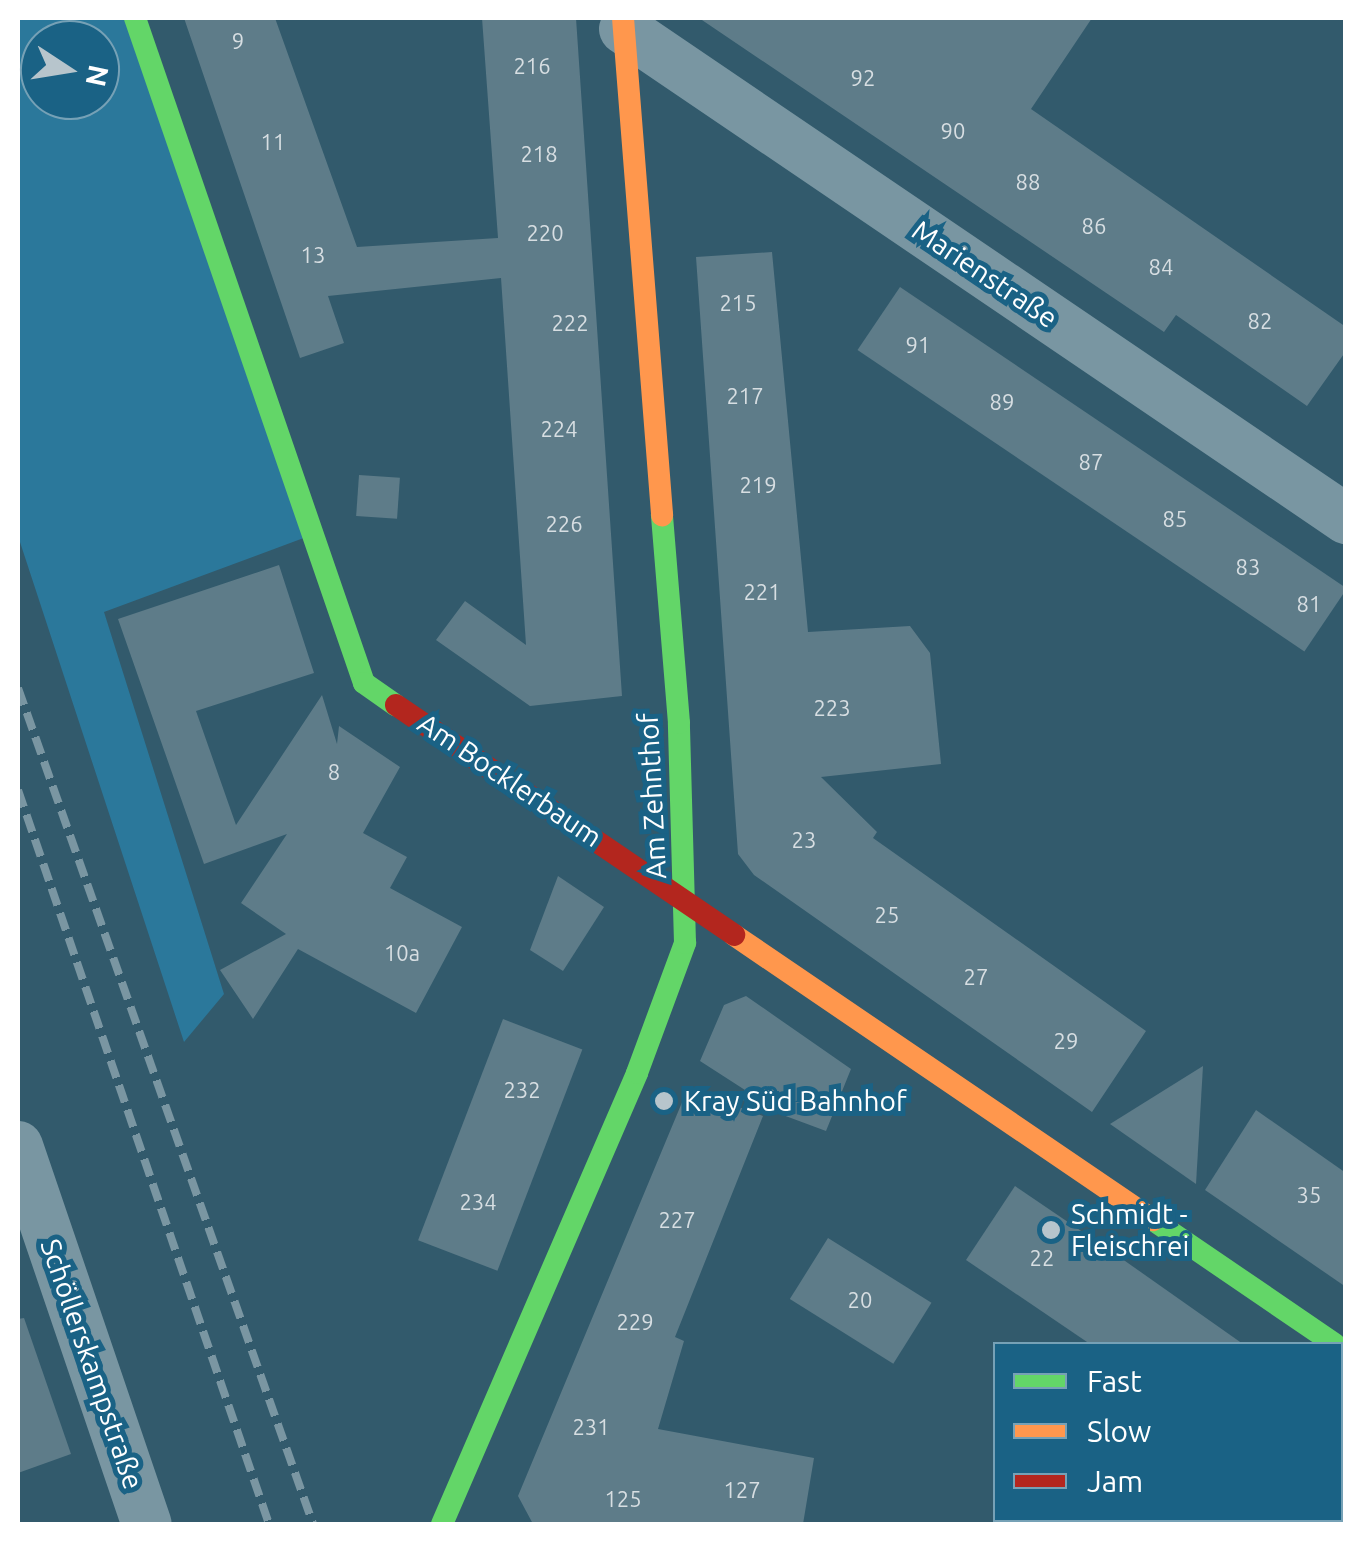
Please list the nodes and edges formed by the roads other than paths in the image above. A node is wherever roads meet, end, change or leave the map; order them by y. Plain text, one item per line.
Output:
1 (135, 18) edge
2 (623, 23) edge
3 (1346, 520) edge
4 (687, 899) junction
5 (18, 1146) edge
6 (1331, 1342) edge
7 (147, 1524) edge
8 (442, 1524) edge

1 - 4 street, Am Bocklerbaum
2 - 3 street, Marienstraße
2 - 4 street, Am Zehnthof
4 - 6 street, Am Bocklerbaum
4 - 8 street, Am Zehnthof
5 - 7 street, Schöllerskampstraße

